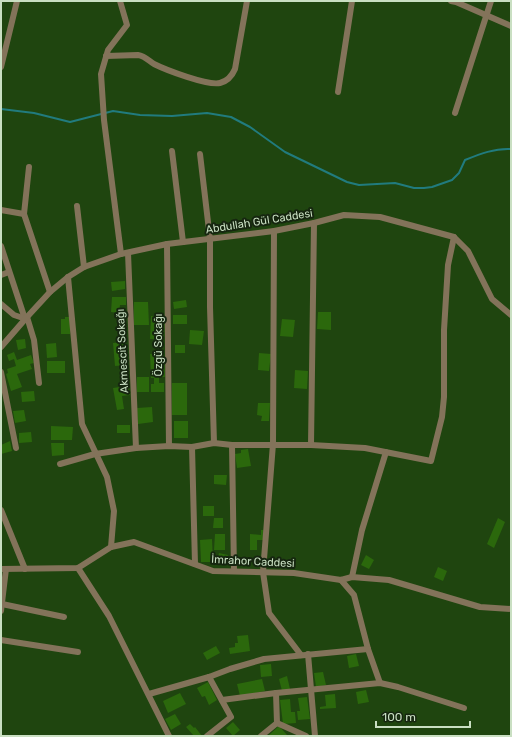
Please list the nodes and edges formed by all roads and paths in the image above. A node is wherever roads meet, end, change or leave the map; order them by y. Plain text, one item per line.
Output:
1 (17, 1) edge
2 (120, 1) edge
3 (247, 1) edge
4 (352, 1) edge
5 (451, 1) edge
6 (491, 1) edge
7 (487, 15) junction
8 (511, 26) edge
9 (106, 56) junction
10 (1, 67) edge
11 (338, 92) dead end
12 (455, 113) dead end
13 (172, 152) dead end
14 (200, 154) dead end
15 (29, 167) dead end
16 (77, 206) dead end
17 (1, 210) edge
18 (24, 214) junction
19 (314, 223) junction
20 (274, 231) junction
21 (454, 237) junction
22 (210, 239) junction
23 (183, 242) junction
24 (167, 244) junction
25 (1, 246) edge
26 (128, 253) junction
27 (121, 254) junction
28 (84, 267) junction
29 (9, 272) junction
30 (1, 275) edge
31 (68, 277) junction
32 (50, 292) junction
33 (1, 304) edge
34 (511, 315) edge
35 (25, 318) junction
36 (1, 347) edge
37 (1, 372) edge
38 (39, 383) dead end
39 (214, 443) junction
40 (273, 444) junction
41 (232, 445) junction
42 (311, 445) junction
43 (169, 446) junction
44 (192, 447) junction
45 (16, 448) dead end
46 (136, 448) junction
47 (386, 452) junction
48 (95, 454) junction
49 (60, 464) dead end
50 (1, 510) edge
51 (111, 547) junction
52 (195, 564) junction
53 (78, 568) junction
54 (4, 569) edge
55 (25, 569) junction
56 (234, 571) junction
57 (264, 572) junction
58 (352, 577) junction
59 (341, 580) junction
60 (2, 604) edge
61 (511, 609) edge
62 (1, 611) edge
63 (64, 617) dead end
64 (1, 640) edge
65 (368, 649) junction
66 (78, 652) dead end
67 (308, 654) junction
68 (300, 655) junction
69 (209, 677) junction
70 (380, 683) junction
71 (312, 690) junction
72 (276, 693) junction
73 (149, 694) junction
74 (222, 700) junction
75 (464, 708) dead end
76 (277, 723) junction
77 (169, 736) edge
78 (207, 736) edge
79 (261, 736) edge
80 (306, 736) edge
81 (315, 736) edge

1 - 10 street
2 - 9 street
3 - 9 street
4 - 11 street
5 - 7 street
6 - 7 street
7 - 8 street
7 - 12 street
9 - 27 street
13 - 23 street
14 - 22 street
15 - 18 street
16 - 28 street
17 - 18 street
18 - 32 street
19 - 20 street, Abdullah Gül Caddesi
19 - 21 street, Abdullah Gül Caddesi
19 - 42 street
20 - 22 street, Abdullah Gül Caddesi
20 - 40 street
21 - 34 street
21 - 47 street
22 - 23 street, Abdullah Gül Caddesi
22 - 39 street
23 - 24 street, Abdullah Gül Caddesi
24 - 26 street, Abdullah Gül Caddesi
24 - 43 street, Özgü Sokağı
25 - 29 street
26 - 27 street, Abdullah Gül Caddesi
26 - 46 street, Akmescit Sokağı
27 - 28 street, Abdullah Gül Caddesi
28 - 31 street, Abdullah Gül Caddesi
29 - 30 street
29 - 35 street
31 - 32 street, Abdullah Gül Caddesi
31 - 48 street
32 - 35 street, Abdullah Gül Caddesi
33 - 35 street
35 - 36 street, Abdullah Gül Caddesi
35 - 38 street
37 - 45 street
39 - 41 street
39 - 44 street
40 - 41 street
40 - 42 street
40 - 57 street
41 - 56 street
42 - 47 street
43 - 44 street
43 - 46 street
44 - 52 street
46 - 48 street
47 - 58 street
48 - 49 street
48 - 51 street
50 - 55 street
51 - 52 street, İmrahor Caddesi
51 - 53 street, İmrahor Caddesi
52 - 56 street, İmrahor Caddesi
53 - 55 street
53 - 73 street
54 - 55 street
54 - 60 street
56 - 57 street, İmrahor Caddesi
57 - 59 street, İmrahor Caddesi
57 - 68 street
58 - 59 street, İmrahor Caddesi
58 - 61 street, İmrahor Caddesi
59 - 65 street
60 - 62 street
60 - 63 street
64 - 66 street
65 - 67 street
65 - 70 street
67 - 68 street
67 - 71 street
68 - 69 street
69 - 73 street
69 - 74 street
70 - 71 street
70 - 75 street
71 - 72 street
71 - 81 street
72 - 74 street
72 - 76 street
73 - 77 street
74 - 78 street
76 - 79 street
76 - 80 street

